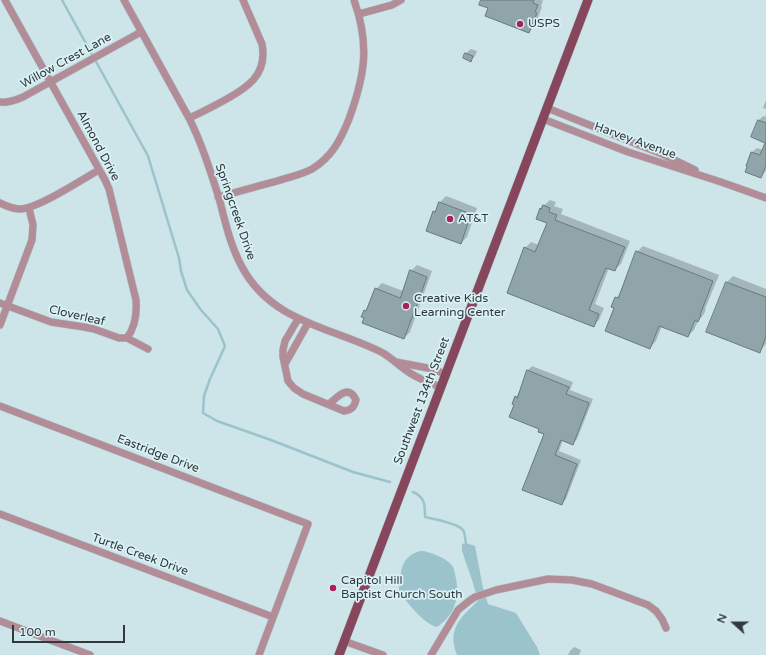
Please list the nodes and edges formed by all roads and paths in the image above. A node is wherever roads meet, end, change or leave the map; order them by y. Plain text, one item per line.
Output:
1 (5, 0) edge
2 (124, 0) edge
3 (243, 0) edge
4 (354, 0) edge
5 (401, 0) edge
6 (588, 0) edge
7 (359, 14) junction
8 (141, 32) junction
9 (51, 82) junction
10 (0, 102) edge
11 (547, 108) junction
12 (189, 118) junction
13 (543, 119) junction
14 (99, 170) junction
15 (721, 182) junction
16 (218, 197) junction
17 (766, 198) edge
18 (0, 203) edge
19 (29, 208) junction
20 (4, 305) edge
21 (298, 319) junction
22 (308, 323) junction
23 (0, 325) edge
24 (127, 338) junction
25 (148, 349) dead end
26 (396, 362) junction
27 (285, 364) junction
28 (445, 374) junction
29 (440, 387) junction
30 (329, 404) dead end
31 (0, 406) edge
32 (0, 514) edge
33 (273, 617) junction
34 (0, 621) edge
35 (666, 628) dead end
36 (344, 641) junction
37 (90, 655) edge
38 (259, 655) edge
39 (339, 655) edge
40 (383, 655) edge
41 (431, 655) edge

1 - 9 street, Almond Drive
2 - 8 street, Springcreek Drive
3 - 12 street
4 - 7 street
5 - 7 street
6 - 11 main road, Southwest 134th Street
7 - 16 street
8 - 9 street, Willow Crest Lane
8 - 12 street, Springcreek Drive
9 - 10 street, Willow Crest Lane
9 - 14 street, Almond Drive
11 - 13 main road, Southwest 134th Street
11 - 15 street, Harvey Avenue
12 - 16 street, Springcreek Drive
13 - 15 street, Harvey Avenue
13 - 28 main road, Southwest 134th Street
14 - 19 street
14 - 24 street, Almond Drive
15 - 17 street, Harvey Avenue
16 - 21 street, Springcreek Drive
18 - 19 street
19 - 20 street
20 - 23 street
20 - 24 street, Cloverleaf
21 - 22 street, Springcreek Drive
21 - 27 street
22 - 26 street, Springcreek Drive
22 - 27 street
24 - 25 street, Cloverleaf
26 - 28 street, Springcreek Drive
26 - 29 street, Springcreek Drive
27 - 30 street
28 - 29 main road, Southwest 134th Street
29 - 36 main road, Southwest 134th Street
31 - 33 street, Eastridge Drive
32 - 33 street, Turtle Creek Drive
33 - 38 street
34 - 37 street
35 - 41 street
36 - 39 main road, Southwest 134th Street
36 - 40 street

